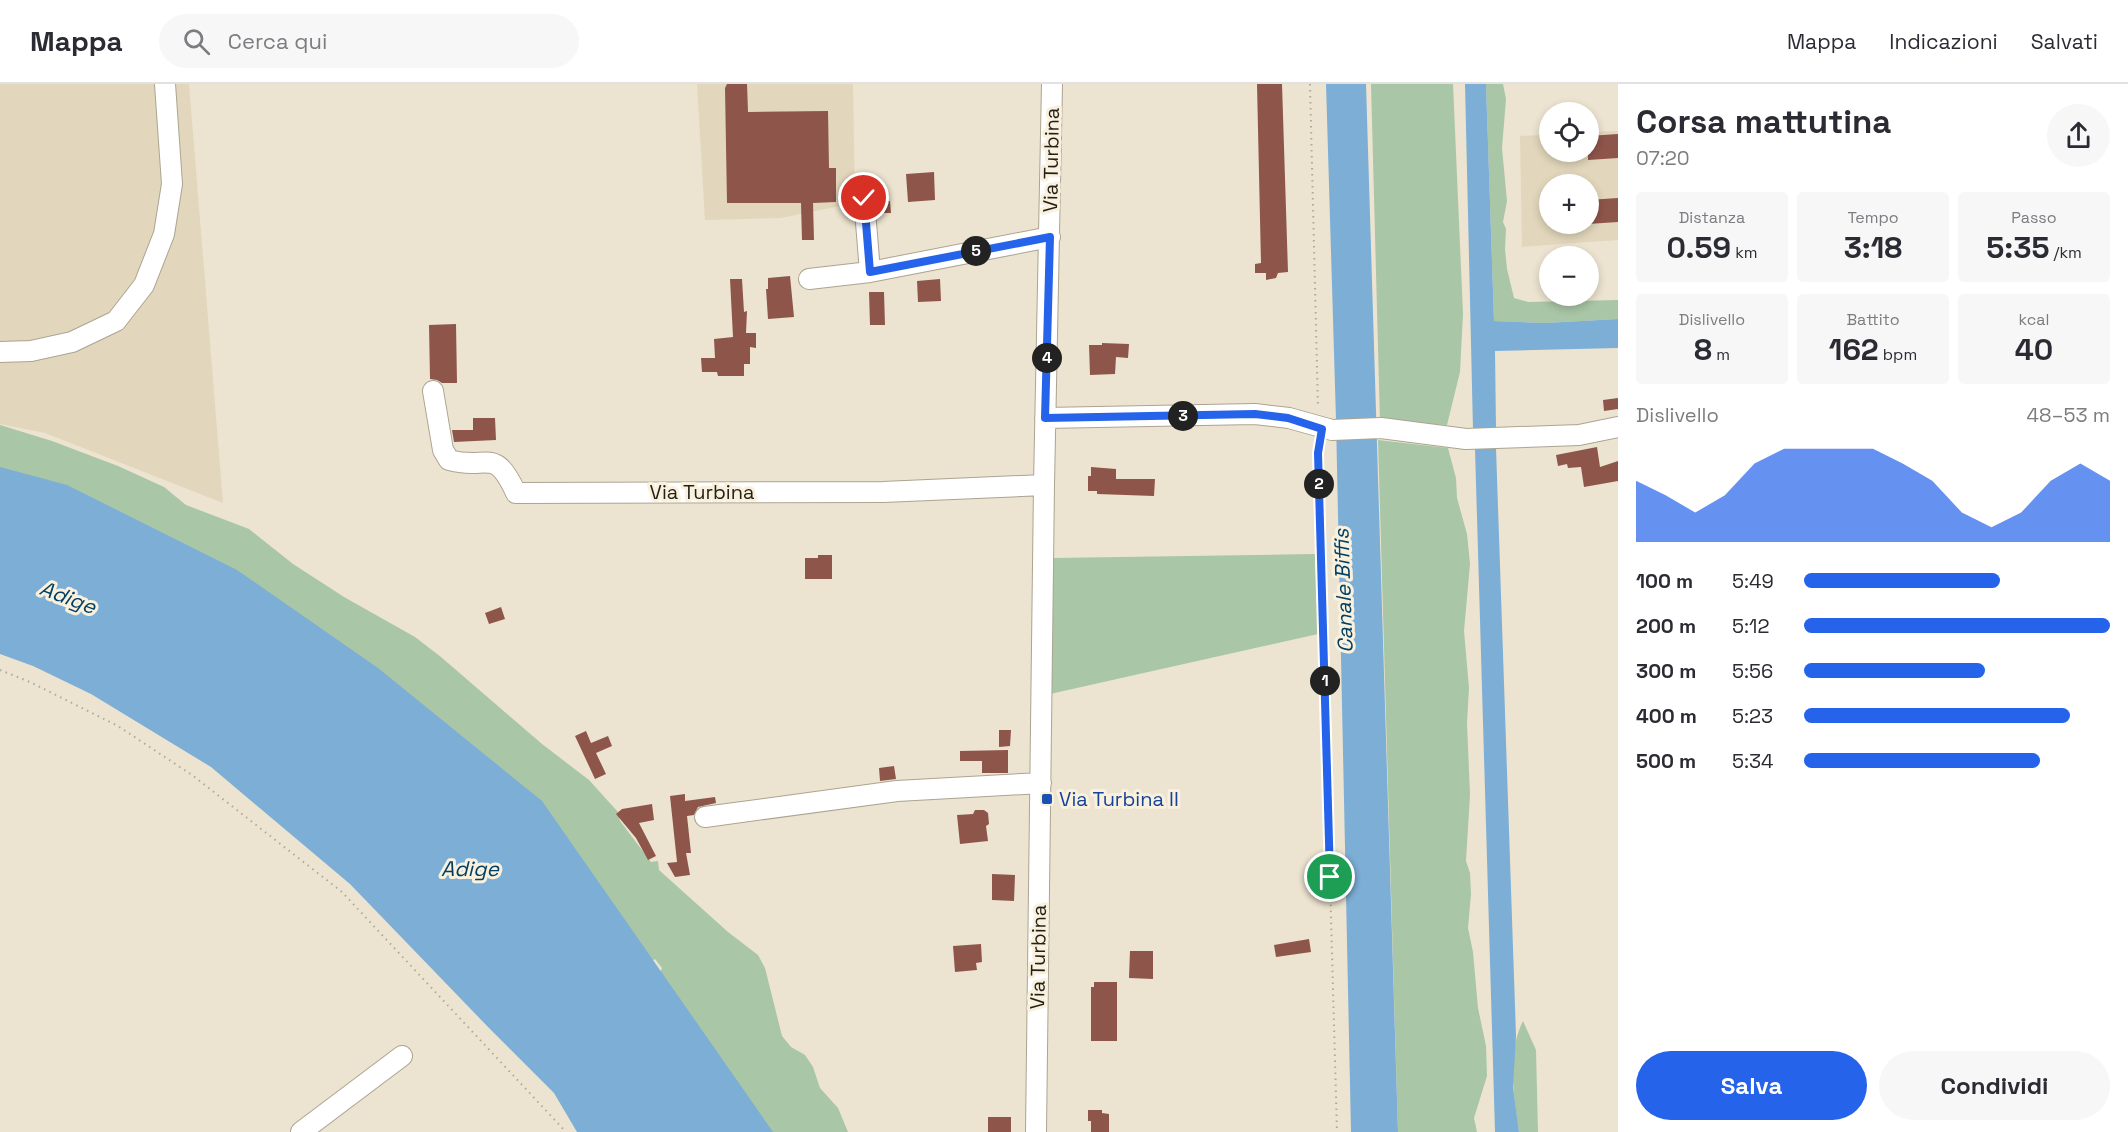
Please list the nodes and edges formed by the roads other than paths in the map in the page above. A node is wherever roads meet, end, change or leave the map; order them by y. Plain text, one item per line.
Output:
1 (165, 84) edge
2 (1052, 84) edge
3 (864, 198) dead end
4 (1050, 237) junction
5 (870, 272) junction
6 (809, 279) dead end
7 (0, 352) edge
8 (433, 391) dead end
9 (1045, 418) junction
10 (1618, 427) edge
11 (1044, 485) junction
12 (1041, 783) junction
13 (705, 817) dead end
14 (402, 1056) dead end
15 (301, 1132) edge
16 (1036, 1132) edge

1 - 7 street
2 - 4 street, Via Turbina
3 - 5 street
4 - 5 street, Via Turbina
4 - 9 street, Via Turbina
5 - 6 street, Via Turbina
8 - 11 street, Via Turbina
9 - 10 street
9 - 11 street, Via Turbina
11 - 12 street, Via Turbina
12 - 13 street
12 - 16 street, Via Turbina
14 - 15 street

